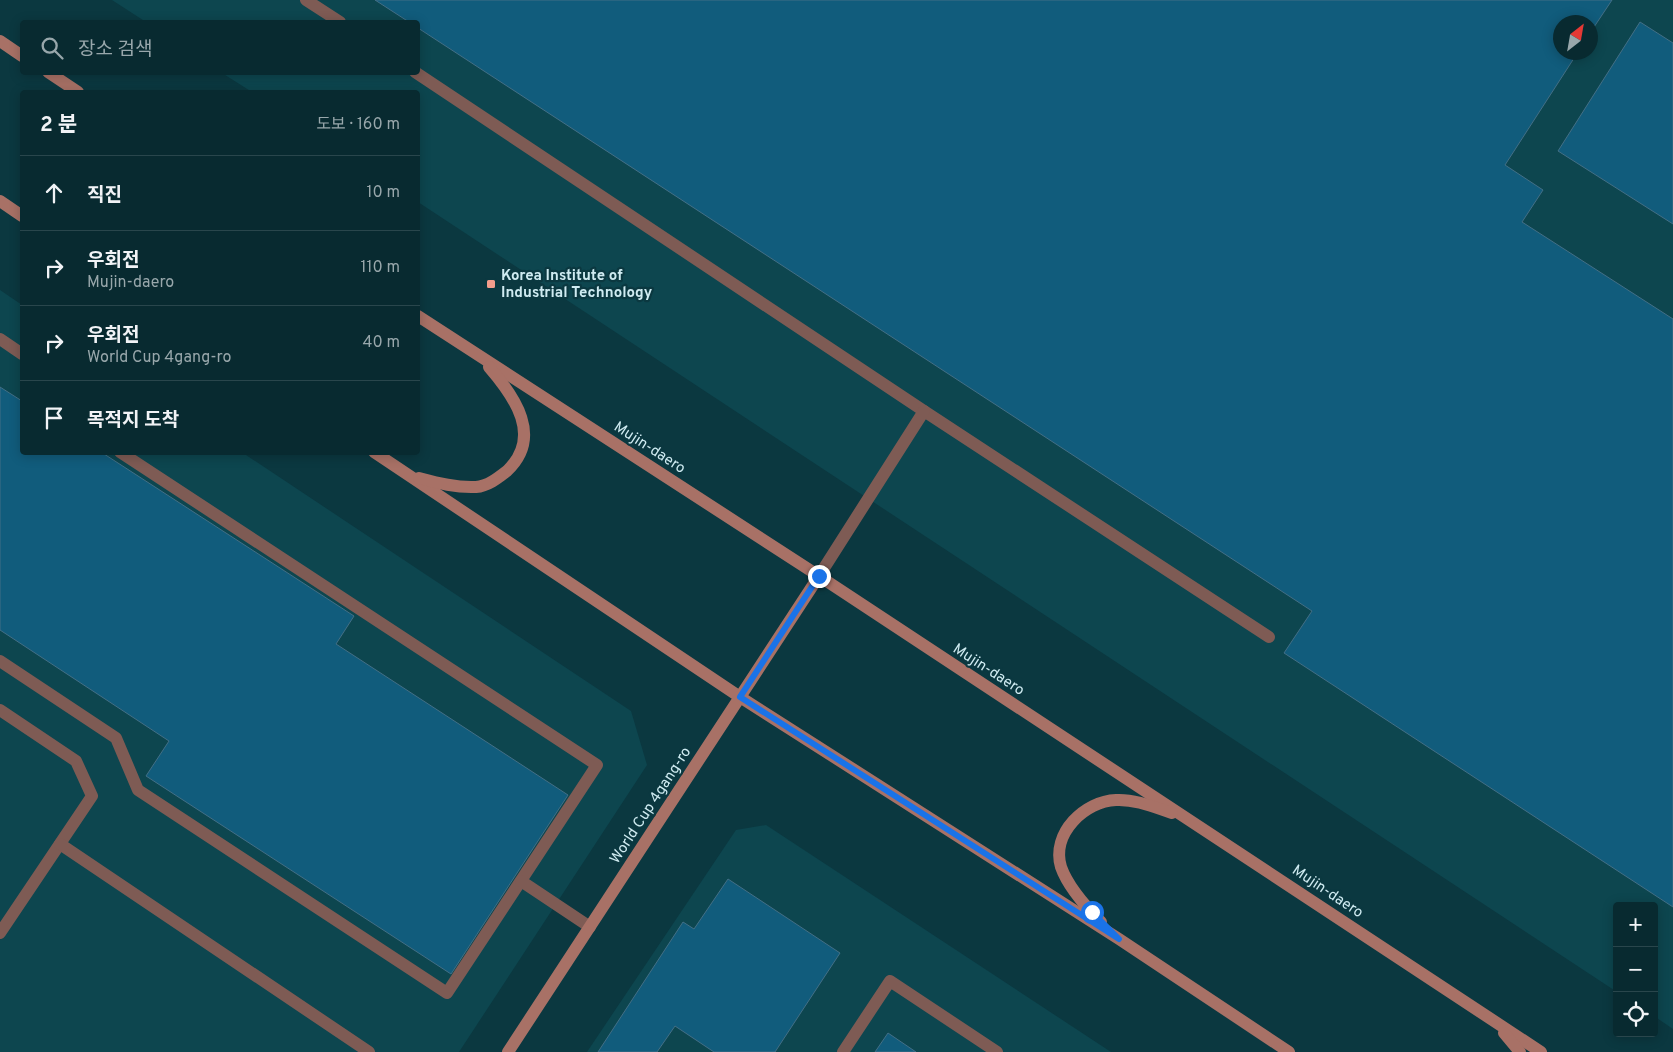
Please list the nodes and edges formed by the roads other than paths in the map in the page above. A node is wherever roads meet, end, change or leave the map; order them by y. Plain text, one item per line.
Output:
1 (306, 0) edge
2 (337, 20) edge
3 (0, 41) edge
4 (20, 55) edge
5 (52, 75) edge
6 (420, 75) edge
7 (75, 90) edge
8 (0, 201) edge
9 (20, 215) edge
10 (420, 317) edge
11 (0, 339) edge
12 (20, 353) edge
13 (478, 356) junction
14 (924, 411) junction
15 (125, 455) edge
16 (378, 455) edge
17 (407, 475) junction
18 (819, 576) junction
19 (1269, 637) dead end
20 (0, 661) edge
21 (740, 697) junction
22 (0, 710) edge
23 (1190, 820) junction
24 (60, 844) junction
25 (521, 881) junction
26 (590, 927) junction
27 (0, 933) edge
28 (1119, 939) junction
29 (1494, 1021) junction
30 (369, 1052) edge
31 (508, 1052) edge
32 (843, 1052) edge
33 (998, 1052) edge
34 (1289, 1052) edge
35 (1520, 1052) edge
36 (1541, 1052) edge

1 - 2 lane
3 - 4 main road
5 - 7 main road
6 - 14 lane
8 - 9 main road
10 - 13 main road, Mujin-daero
11 - 12 lane
13 - 17 main road
13 - 18 main road, Mujin-daero
14 - 18 lane
14 - 19 lane
15 - 25 lane
16 - 17 main road
17 - 21 main road
18 - 21 main road, World Cup 4gang-ro
18 - 23 main road, Mujin-daero
20 - 25 lane
21 - 26 main road, World Cup 4gang-ro
21 - 28 main road
22 - 24 lane
23 - 28 main road
23 - 29 main road, Mujin-daero
24 - 27 lane
24 - 30 lane
25 - 26 lane
26 - 31 main road, World Cup 4gang-ro
28 - 34 main road
29 - 35 main road
29 - 36 main road, Mujin-daero
32 - 33 lane

